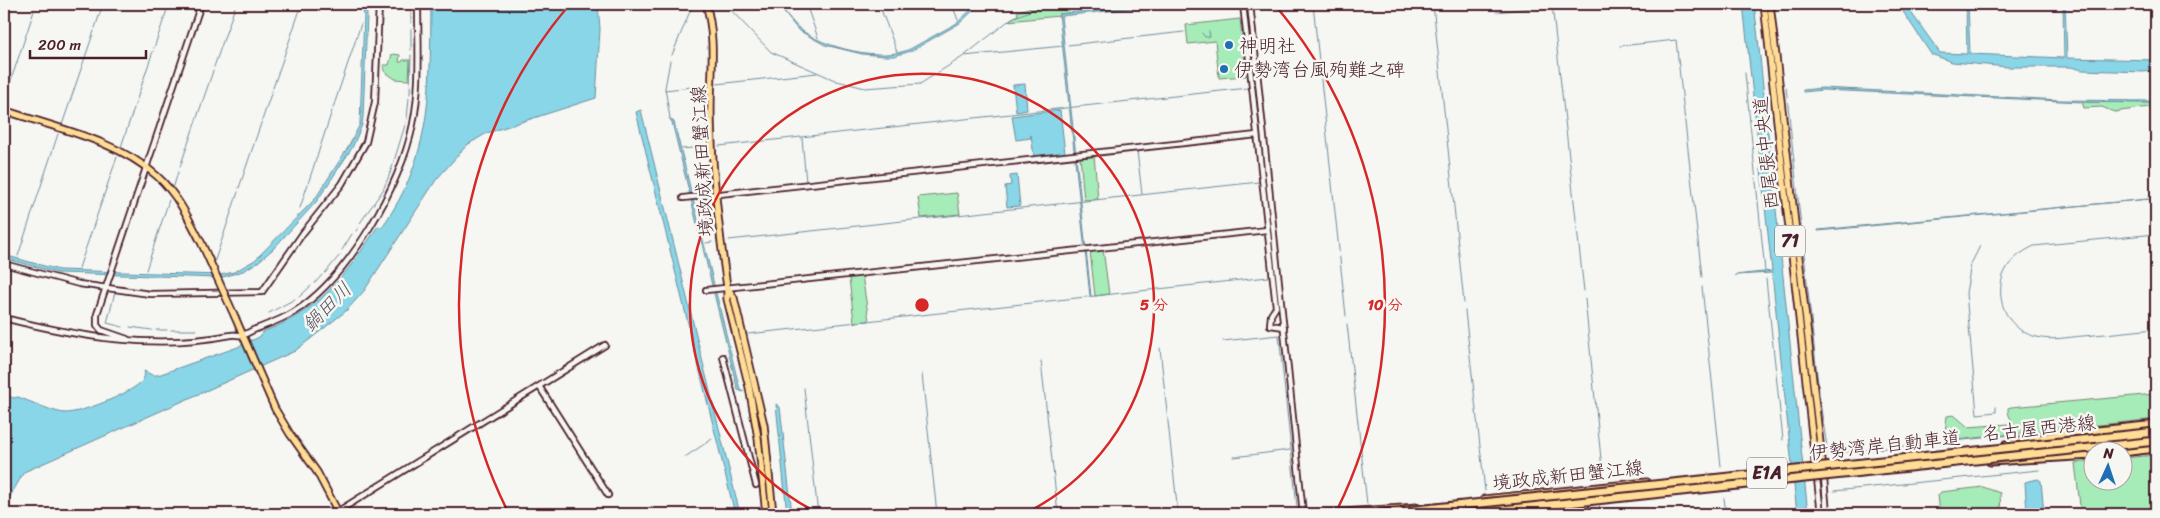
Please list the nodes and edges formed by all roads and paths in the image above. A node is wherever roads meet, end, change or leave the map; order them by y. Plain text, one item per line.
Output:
1 (202, 4) edge
2 (351, 4) edge
3 (418, 4) edge
4 (706, 4) edge
5 (1243, 4) edge
6 (1250, 4) edge
7 (1764, 4) edge
8 (1770, 4) edge
9 (379, 6) edge
10 (4, 110) edge
11 (1257, 136) junction
12 (146, 167) junction
13 (715, 194) junction
14 (685, 197) dead end
15 (1267, 230) junction
16 (4, 264) edge
17 (727, 287) junction
18 (106, 288) junction
19 (706, 290) dead end
20 (4, 318) edge
21 (1284, 327) junction
22 (243, 335) junction
23 (130, 341) junction
24 (605, 345) dead end
25 (723, 357) dead end
26 (539, 386) junction
27 (2156, 425) edge
28 (2156, 431) edge
29 (2156, 442) edge
30 (2156, 448) edge
31 (1981, 450) junction
32 (2132, 451) edge
33 (2082, 456) edge
34 (1982, 462) junction
35 (1824, 464) junction
36 (1816, 465) junction
37 (1824, 478) junction
38 (1817, 479) junction
39 (756, 485) dead end
40 (608, 495) dead end
41 (338, 513) edge
42 (766, 514) edge
43 (773, 514) edge
44 (1303, 514) edge
45 (1315, 514) edge
46 (1378, 514) edge
47 (1464, 514) edge
48 (1488, 514) edge
49 (1821, 514) edge
50 (1827, 514) edge

1 - 12 street
2 - 9 street
3 - 22 street
4 - 13 main road, 境政成新田蟹江線
5 - 11 street
6 - 21 street
7 - 36 main road, 西尾張中央道 / 71
8 - 35 main road, 西尾張中央道 / 71
9 - 18 street
10 - 12 main road
11 - 13 street
11 - 15 street
12 - 18 street
12 - 22 main road, bridge
13 - 14 street
13 - 17 main road, 境政成新田蟹江線
15 - 17 street
15 - 21 street
16 - 18 street
17 - 19 street
17 - 42 main road, 境政成新田蟹江線
17 - 43 main road, 境政成新田蟹江線
18 - 23 street
20 - 23 street
21 - 44 street
22 - 23 street
22 - 41 main road
24 - 26 street
25 - 39 street
26 - 40 street
26 - 41 street
27 - 31 highway
28 - 31 main road, 名古屋西港線
28 - 46 highway, 伊勢湾岸自動車道 / E1A, bridge
29 - 34 main road, 名古屋西港線
29 - 47 highway, 伊勢湾岸自動車道 / E1A, bridge
30 - 32 highway
31 - 35 main road, 名古屋西港線
33 - 34 highway
34 - 37 main road, 名古屋西港線
35 - 36 main road, 境政成新田蟹江線
35 - 37 main road, 71
36 - 38 main road, 西尾張中央道 / 71
36 - 45 main road, 境政成新田蟹江線, bridge
37 - 38 main road, 境政成新田蟹江線
37 - 50 street
38 - 48 main road, 境政成新田蟹江線, bridge
38 - 49 street

